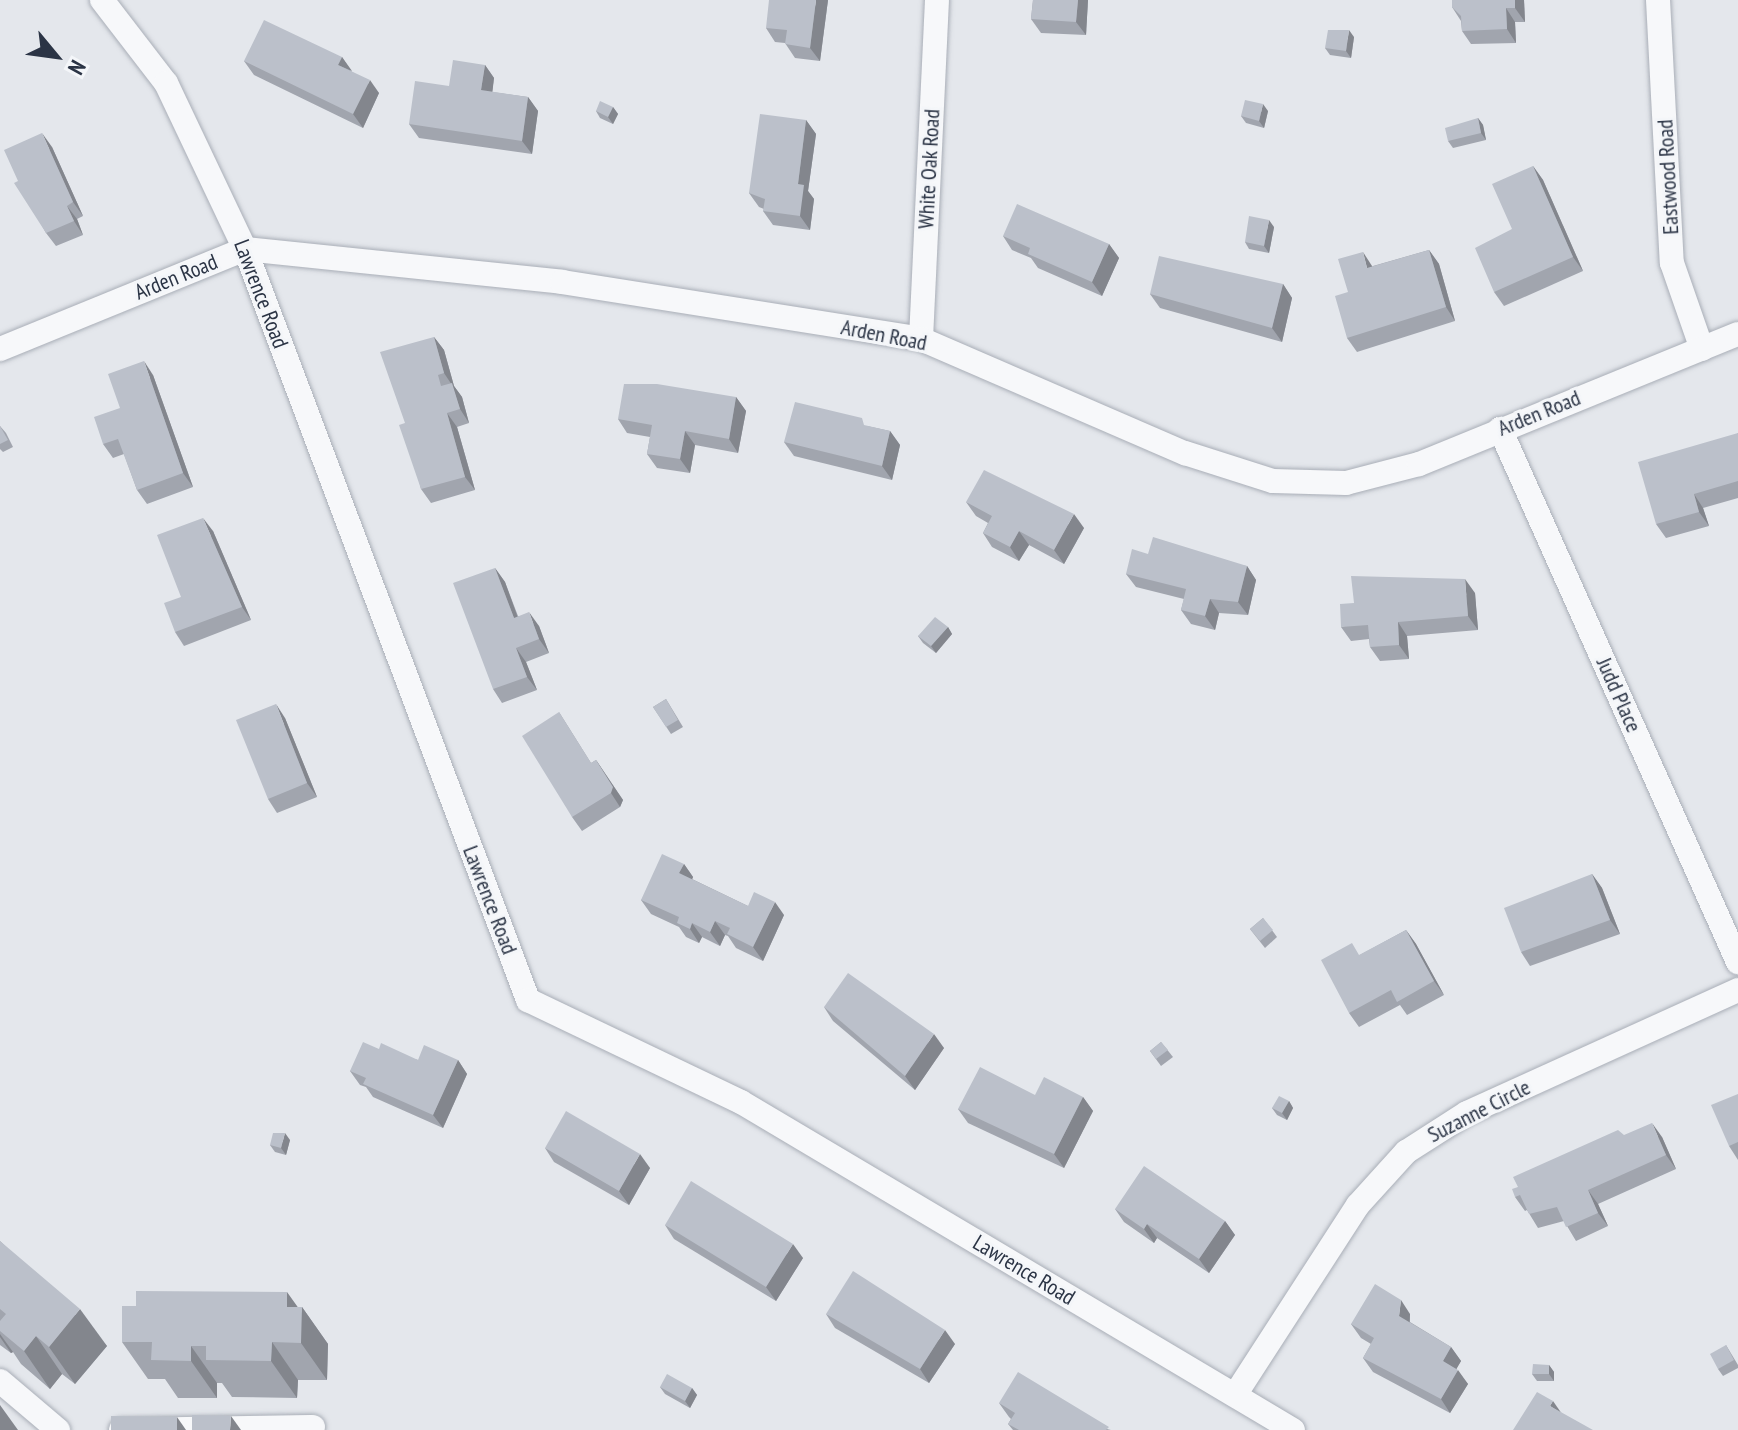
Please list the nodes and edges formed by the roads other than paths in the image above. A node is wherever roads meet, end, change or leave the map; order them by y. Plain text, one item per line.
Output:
1 (102, 0) edge
2 (937, 0) edge
3 (1658, 0) edge
4 (245, 249) junction
5 (1738, 334) edge
6 (921, 339) junction
7 (0, 349) edge
8 (1702, 349) junction
9 (1500, 429) junction
10 (1738, 962) edge
11 (1738, 990) edge
12 (0, 1381) edge
13 (1235, 1395) junction
14 (313, 1427) dead end
15 (58, 1430) edge
16 (121, 1430) edge
17 (1293, 1430) edge

1 - 4 street, Lawrence Road
2 - 6 street, White Oak Road
3 - 8 street, Eastwood Road
4 - 6 street, Arden Road
4 - 7 street, Arden Road
4 - 13 street, Lawrence Road
5 - 8 street, Arden Road
6 - 9 street, Arden Road
8 - 9 street, Arden Road
9 - 10 street, Judd Place
11 - 13 street, Suzanne Circle
12 - 15 street
13 - 17 street, Lawrence Road
14 - 16 street

